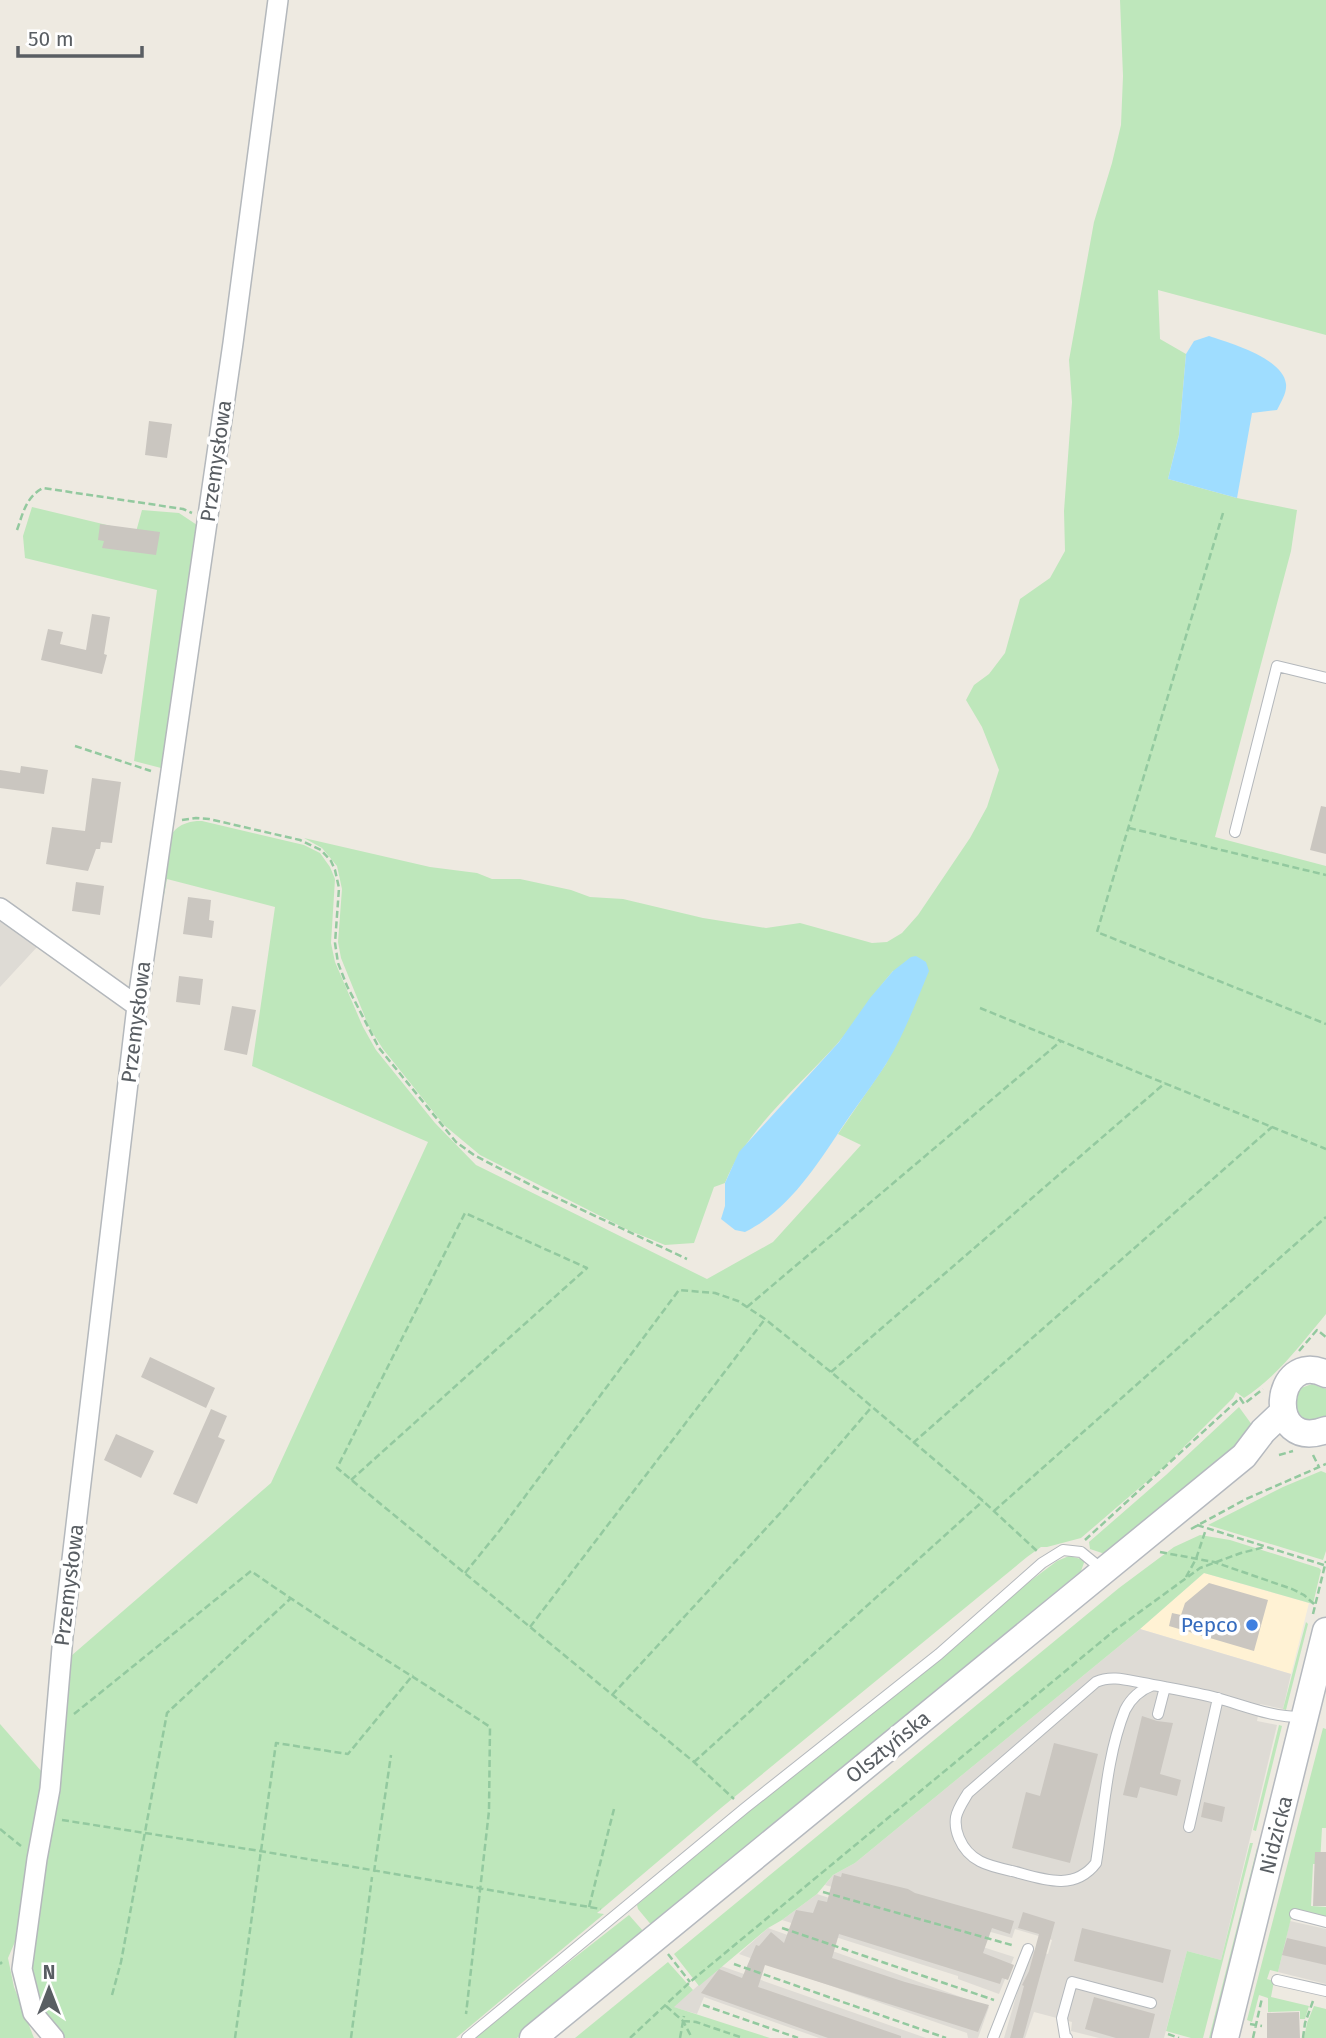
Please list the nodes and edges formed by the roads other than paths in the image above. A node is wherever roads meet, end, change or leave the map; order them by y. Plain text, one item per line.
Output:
1 (278, 0) edge
2 (1326, 678) edge
3 (1235, 832) dead end
4 (0, 908) edge
5 (137, 1006) junction
6 (1324, 1370) edge
7 (1309, 1429) edge
8 (1104, 1570) junction
9 (1326, 1631) edge
10 (1153, 1685) junction
11 (1165, 1687) junction
12 (1218, 1699) junction
13 (1158, 1714) dead end
14 (1305, 1716) junction
15 (1189, 1828) dead end
16 (1295, 1914) dead end
17 (1326, 1922) edge
18 (1028, 1950) road end
19 (1277, 1980) dead end
20 (1322, 1990) edge
21 (1151, 2003) dead end
22 (1234, 2030) edge
23 (54, 2038) edge
24 (467, 2038) edge
25 (533, 2038) edge
26 (993, 2038) edge
27 (1067, 2038) edge

1 - 5 street, Przemysłowa
2 - 3 lane
4 - 5 street
5 - 23 street, Przemysłowa
6 - 7 main road
7 - 8 main road, Olsztyńska
8 - 24 lane
8 - 25 main road, Olsztyńska
9 - 14 main road, Nidzicka
10 - 10 lane
10 - 11 lane
11 - 12 lane
11 - 13 lane
12 - 14 lane
12 - 15 lane
14 - 22 main road, Nidzicka
16 - 17 lane
18 - 26 lane
19 - 20 lane
21 - 27 lane

